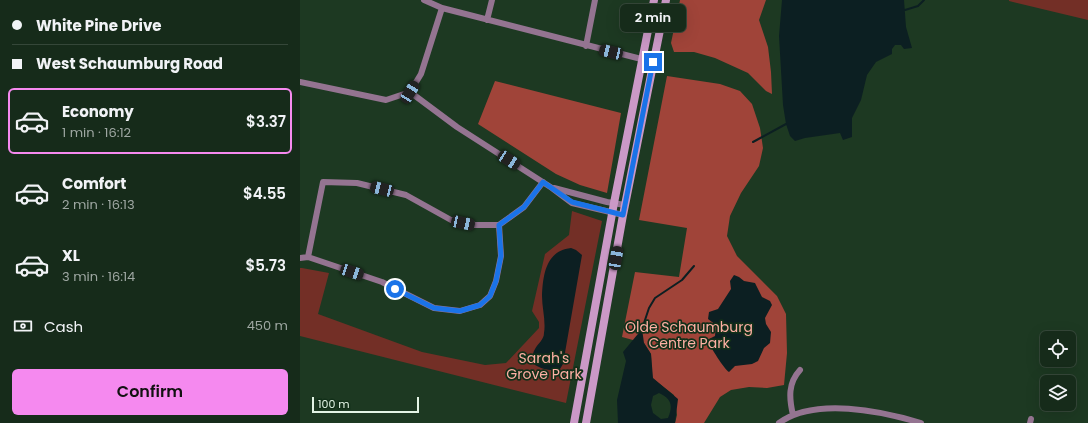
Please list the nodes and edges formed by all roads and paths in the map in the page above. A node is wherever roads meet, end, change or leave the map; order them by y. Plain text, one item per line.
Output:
1 (424, 0) edge
2 (492, 0) edge
3 (595, 0) edge
4 (654, 0) edge
5 (666, 0) edge
6 (442, 8) junction
7 (487, 20) junction
8 (586, 46) junction
9 (642, 59) junction
10 (653, 62) junction
11 (300, 82) edge
12 (410, 92) junction
13 (543, 182) junction
14 (552, 188) junction
15 (614, 203) junction
16 (625, 205) junction
17 (612, 213) junction
18 (623, 215) junction
19 (499, 225) junction
20 (308, 257) junction
21 (300, 258) edge
22 (800, 370) dead end
23 (793, 415) junction
24 (574, 423) edge
25 (586, 423) edge
26 (779, 423) edge
27 (921, 423) edge

1 - 6 street
2 - 7 street
3 - 8 street
4 - 9 main road
5 - 10 main road
6 - 7 street
6 - 12 street
7 - 8 street
8 - 9 street
9 - 10 street
9 - 15 main road
10 - 16 main road
11 - 12 street
12 - 13 street
13 - 14 street
13 - 19 street
14 - 15 street
14 - 17 street
15 - 16 street
15 - 17 main road
16 - 18 main road
17 - 18 street
17 - 24 main road
18 - 25 main road
19 - 20 street
19 - 20 street
20 - 21 street
22 - 23 street
23 - 26 street
23 - 27 street

